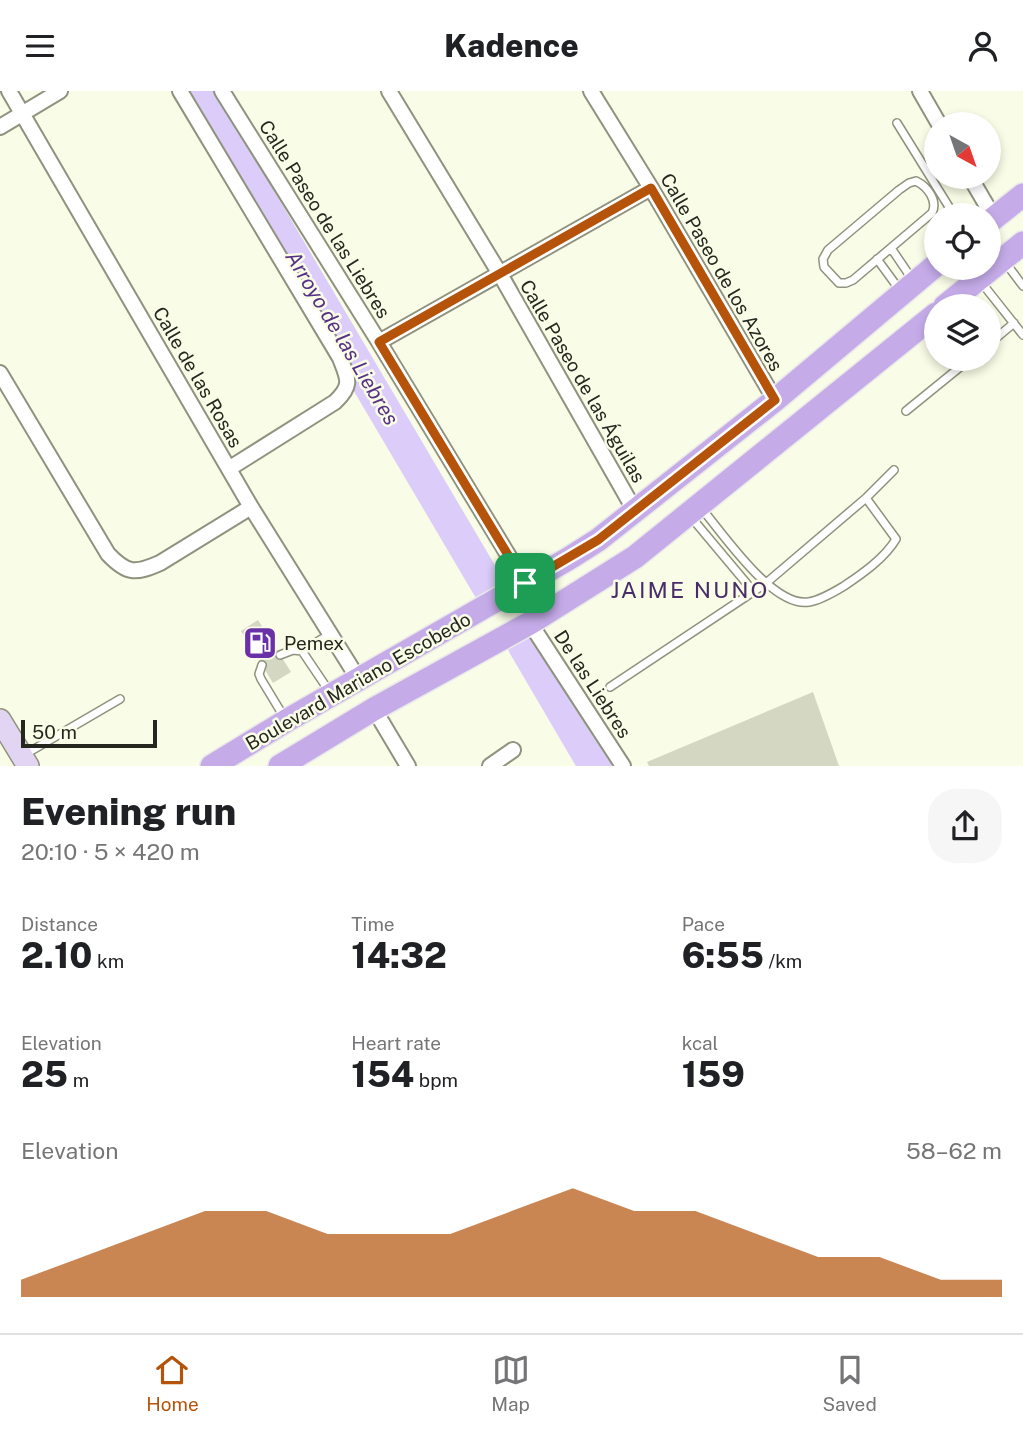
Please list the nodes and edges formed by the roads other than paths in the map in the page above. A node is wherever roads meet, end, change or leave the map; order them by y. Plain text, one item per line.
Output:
1 (9, 91) edge
2 (60, 91) edge
3 (180, 91) edge
4 (222, 91) edge
5 (389, 91) edge
6 (591, 91) edge
7 (920, 91) edge
8 (932, 112) edge
9 (22, 114) junction
10 (897, 123) dead end
11 (0, 127) edge
12 (651, 188) junction
13 (1023, 195) edge
14 (947, 203) edge
15 (1001, 213) edge
16 (1023, 243) edge
17 (891, 248) junction
18 (877, 259) junction
19 (1003, 259) joint
20 (500, 274) junction
21 (924, 275) edge
22 (978, 280) edge
23 (980, 280) edge
24 (1023, 286) edge
25 (908, 288) junction
26 (960, 294) edge
27 (1014, 323) junction
28 (924, 324) edge
29 (1001, 334) edge
30 (1023, 335) edge
31 (379, 342) junction
32 (955, 371) edge
33 (0, 373) edge
34 (775, 400) junction
35 (906, 411) dead end
36 (230, 468) junction
37 (894, 470) dead end
38 (866, 498) junction
39 (251, 507) junction
40 (635, 511) junction
41 (695, 511) junction
42 (525, 583) junction
43 (765, 584) junction
44 (753, 591) junction
45 (530, 623) junction
46 (330, 634) junction
47 (302, 651) junction
48 (280, 655) dead end
49 (262, 665) dead end
50 (359, 680) junction
51 (610, 687) dead end
52 (331, 695) junction
53 (120, 699) dead end
54 (374, 709) junction
55 (0, 720) edge
56 (286, 720) junction
57 (513, 750) dead end
58 (25, 761) edge
59 (212, 766) edge
60 (280, 766) edge
61 (408, 766) edge
62 (490, 766) edge
63 (623, 766) edge

1 - 9 street, Calle de las Rosas
2 - 9 street
3 - 36 street
4 - 31 street, Calle Paseo de las Liebres
5 - 20 street, Calle Paseo de las Águilas
6 - 12 street, Calle Paseo de los Azores
7 - 8 street
9 - 11 street
9 - 36 street, Calle de las Rosas
10 - 14 lane
12 - 20 street
12 - 34 street, Calle Paseo de los Azores
13 - 15 main road
16 - 19 main road
17 - 18 lane
17 - 18 lane
17 - 25 lane
18 - 25 lane
19 - 24 lane
20 - 31 street
20 - 40 street, Calle Paseo de las Águilas
21 - 25 main road, Boulevard Mariano Escobedo
22 - 26 main road
23 - 27 lane
25 - 34 main road, Boulevard Mariano Escobedo
27 - 29 lane
27 - 30 lane
28 - 41 main road, Boulevard Mariano Escobedo
31 - 42 street, Calle Paseo de las Liebres
32 - 35 lane
33 - 39 street
34 - 40 main road, Boulevard Mariano Escobedo
36 - 39 street, Calle de las Rosas
37 - 38 lane
38 - 43 lane
38 - 43 lane
39 - 46 street, Calle de las Rosas
40 - 42 main road, Boulevard Mariano Escobedo
41 - 43 lane
41 - 44 lane
41 - 45 main road, Boulevard Mariano Escobedo
42 - 50 main road, Boulevard Mariano Escobedo
43 - 44 lane
44 - 51 lane
45 - 54 main road, Boulevard Mariano Escobedo
45 - 63 street, De las Liebres
46 - 47 lane
46 - 50 street, Calle de las Rosas
47 - 48 lane
47 - 52 lane
49 - 56 lane
50 - 52 main road, Boulevard Mariano Escobedo
52 - 56 main road, Boulevard Mariano Escobedo
53 - 58 lane
54 - 60 main road, Boulevard Mariano Escobedo
54 - 61 street
55 - 58 main road
56 - 59 main road, Boulevard Mariano Escobedo
57 - 62 street

